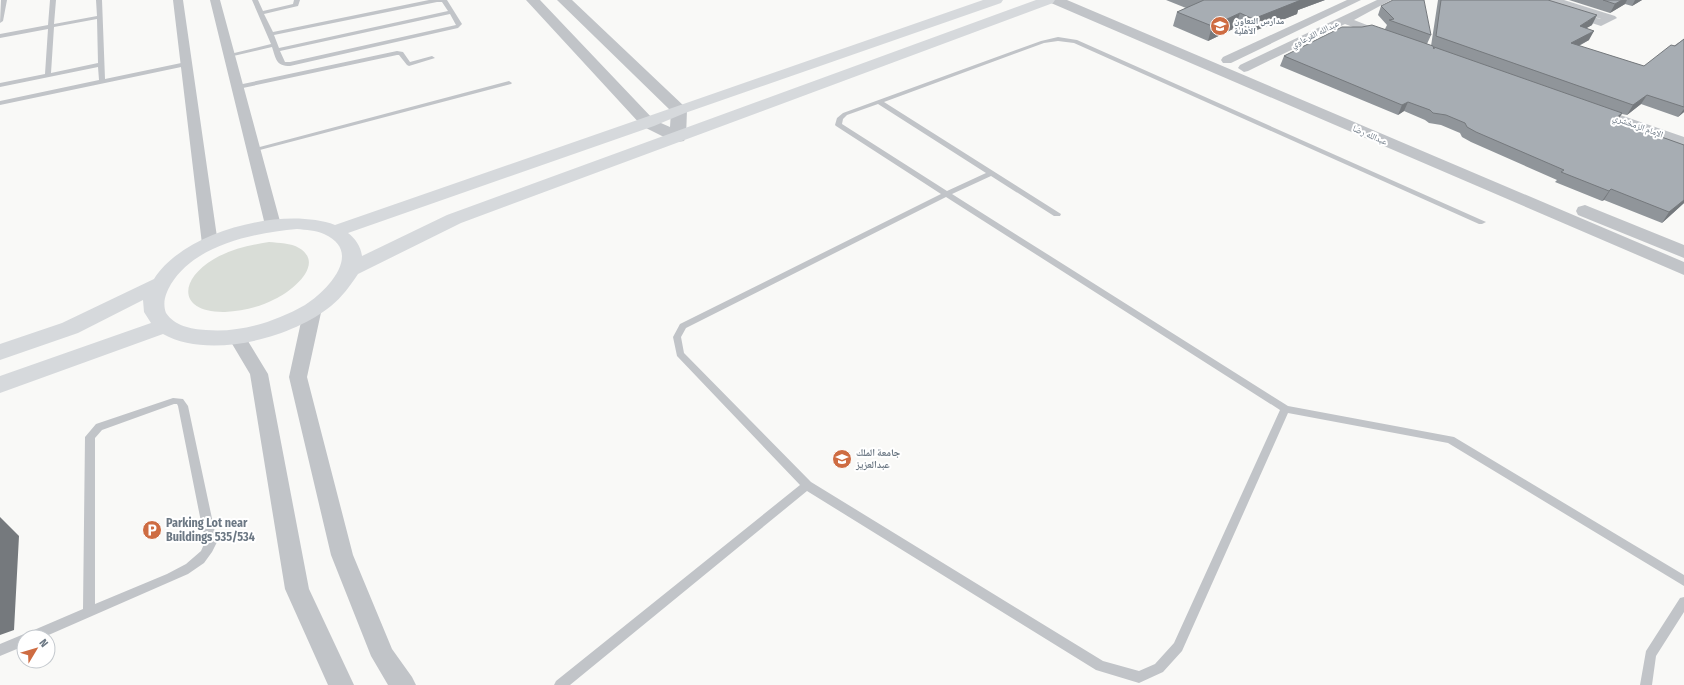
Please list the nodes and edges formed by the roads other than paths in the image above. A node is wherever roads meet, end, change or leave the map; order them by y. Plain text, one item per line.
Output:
1 (4, 0) edge
2 (53, 0) edge
3 (99, 0) edge
4 (178, 0) edge
5 (215, 0) edge
6 (256, 0) edge
7 (297, 0) edge
8 (437, 0) edge
9 (532, 0) edge
10 (564, 0) edge
11 (996, 0) edge
12 (1048, 0) edge
13 (1056, 0) edge
14 (1083, 0) edge
15 (1356, 0) edge
16 (1386, 0) edge
17 (1530, 0) edge
18 (1552, 0) edge
19 (452, 12) junction
20 (262, 13) junction
21 (100, 17) junction
22 (1349, 18) junction
23 (0, 21) edge
24 (51, 26) junction
25 (270, 34) junction
26 (1398, 35) edge
27 (0, 36) edge
28 (275, 47) junction
29 (229, 55) junction
30 (432, 58) dead end
31 (1227, 60) junction
32 (102, 64) junction
33 (186, 64) junction
34 (1244, 68) junction
35 (48, 75) junction
36 (1259, 81) junction
37 (102, 82) junction
38 (509, 83) dead end
39 (0, 85) edge
40 (238, 87) junction
41 (879, 102) junction
42 (0, 103) edge
43 (679, 110) junction
44 (648, 124) junction
45 (1684, 132) edge
46 (678, 137) junction
47 (1684, 142) edge
48 (254, 150) junction
49 (991, 173) junction
50 (946, 194) junction
51 (1057, 214) dead end
52 (1482, 222) dead end
53 (273, 225) junction
54 (335, 231) junction
55 (210, 244) junction
56 (1684, 252) edge
57 (351, 269) junction
58 (1684, 269) edge
59 (160, 284) junction
60 (313, 308) junction
61 (164, 326) junction
62 (237, 337) junction
63 (0, 352) edge
64 (0, 385) edge
65 (1285, 409) junction
66 (807, 485) junction
67 (1684, 581) edge
68 (1684, 602) edge
69 (90, 612) junction
70 (50, 629) edge
71 (16, 643) edge
72 (0, 650) edge
73 (341, 685) edge
74 (402, 685) edge
75 (560, 685) edge
76 (1646, 685) edge

1 - 23 lane
2 - 24 lane
3 - 21 lane
4 - 33 street
5 - 29 street
6 - 20 lane
7 - 20 lane
8 - 19 lane
8 - 25 lane
9 - 44 street
10 - 43 street
11 - 43 main road
12 - 46 main road
13 - 36 street, عبدالله رضا
14 - 31 street, عبدالله رضا
15 - 31 street, عبدالله القرعاوي
16 - 22 street, عبدالله القرعاوي
17 - 18 street
19 - 28 lane
19 - 28 lane
20 - 25 lane
21 - 24 lane
21 - 32 lane
22 - 26 street
22 - 34 street, عبدالله القرعاوي
24 - 27 lane
24 - 35 lane
25 - 28 lane
28 - 29 lane
29 - 40 street
30 - 40 lane
31 - 34 street, عبدالله رضا
32 - 35 lane
32 - 37 lane
33 - 37 lane
33 - 55 street
34 - 36 street, عبدالله رضا
35 - 39 lane
36 - 56 street, عبدالله رضا
36 - 58 street, عبدالله رضا
37 - 42 lane
38 - 48 lane
40 - 48 street
41 - 49 lane
41 - 50 lane
41 - 52 lane
43 - 44 main road
43 - 46 street
44 - 46 street
44 - 54 main road
45 - 47 street, الإمام الزمخشري
46 - 57 main road
48 - 53 street
49 - 50 lane
49 - 51 lane
50 - 65 lane
50 - 66 lane
53 - 54 main road
53 - 55 main road
54 - 57 main road
55 - 59 main road
57 - 60 main road
59 - 61 main road
59 - 63 main road
60 - 62 main road
60 - 74 street
61 - 62 main road
61 - 64 main road
62 - 73 street
65 - 66 lane
65 - 67 lane
66 - 75 lane
68 - 76 lane
69 - 69 lane
69 - 70 lane
71 - 72 lane

